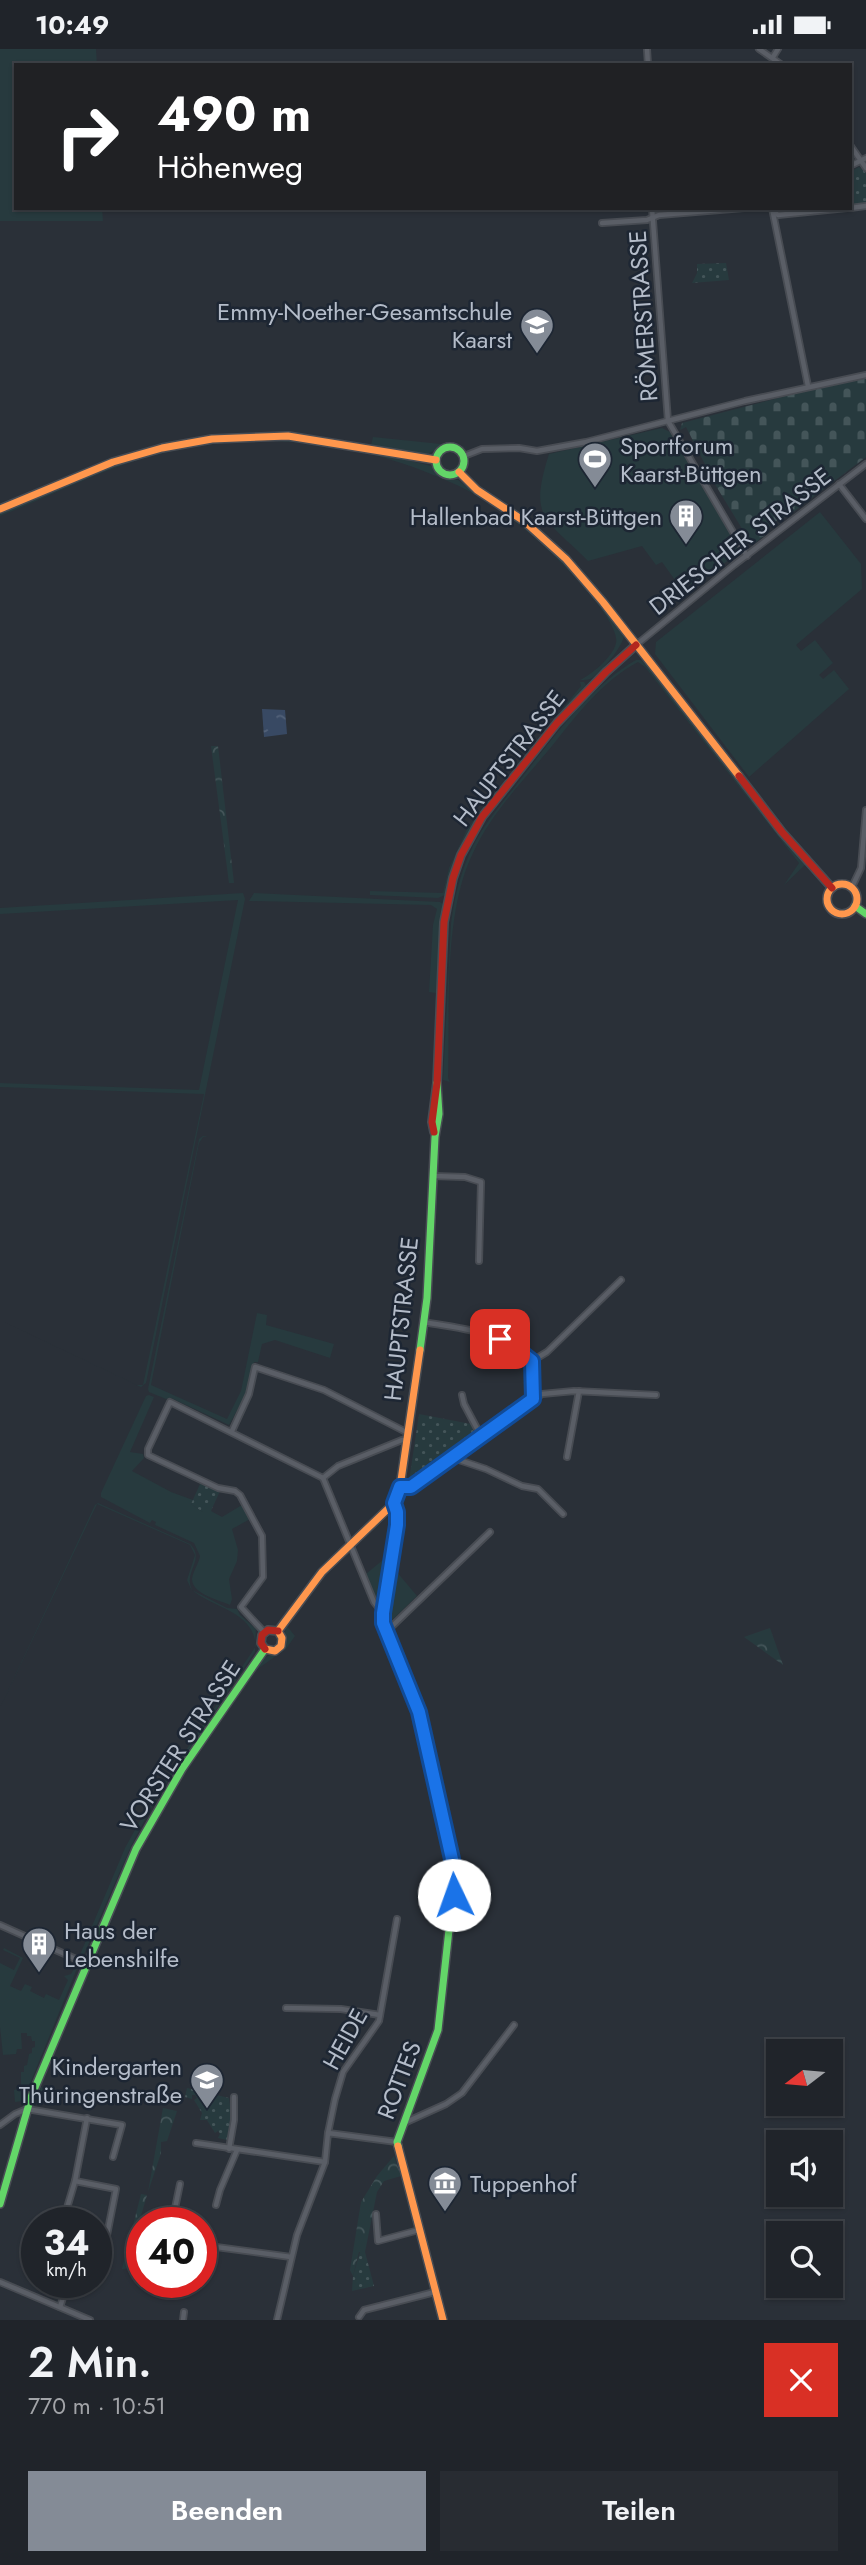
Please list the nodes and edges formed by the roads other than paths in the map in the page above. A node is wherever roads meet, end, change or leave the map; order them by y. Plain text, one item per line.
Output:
1 (758, 49) edge
2 (778, 49) edge
3 (773, 57) junction
4 (780, 63) edge
5 (852, 147) edge
6 (864, 160) edge
7 (866, 168) edge
8 (652, 210) edge
9 (724, 210) edge
10 (772, 210) edge
11 (774, 210) edge
12 (829, 210) edge
13 (653, 217) junction
14 (602, 223) dead end
15 (866, 375) edge
16 (808, 386) junction
17 (668, 421) junction
18 (464, 456) junction
19 (436, 460) junction
20 (866, 464) edge
21 (459, 472) junction
22 (839, 484) junction
23 (0, 509) edge
24 (866, 519) edge
25 (747, 556) junction
26 (636, 645) junction
27 (866, 810) edge
28 (865, 824) edge
29 (852, 887) junction
30 (832, 888) junction
31 (855, 906) junction
32 (866, 914) edge
33 (433, 1176) junction
34 (479, 1261) dead end
35 (621, 1279) dead end
36 (424, 1322) junction
37 (532, 1361) junction
38 (579, 1391) junction
39 (462, 1395) dead end
40 (656, 1395) dead end
41 (533, 1399) junction
42 (232, 1431) junction
43 (481, 1436) junction
44 (407, 1437) junction
45 (452, 1457) junction
46 (567, 1457) dead end
47 (323, 1478) junction
48 (400, 1487) junction
49 (394, 1503) junction
50 (563, 1514) dead end
51 (490, 1532) dead end
52 (351, 1542) junction
53 (383, 1613) junction
54 (278, 1631) junction
55 (387, 1631) junction
56 (264, 1632) junction
57 (265, 1649) junction
58 (397, 1919) dead end
59 (0, 1925) edge
60 (87, 1964) junction
61 (286, 2008) dead end
62 (380, 2015) junction
63 (514, 2025) dead end
64 (234, 2097) dead end
65 (27, 2109) junction
66 (86, 2119) junction
67 (403, 2124) junction
68 (0, 2125) edge
69 (328, 2133) junction
70 (397, 2142) junction
71 (196, 2143) dead end
72 (229, 2149) junction
73 (237, 2150) junction
74 (113, 2157) dead end
75 (325, 2162) junction
76 (75, 2181) junction
77 (180, 2184) dead end
78 (0, 2204) edge
79 (216, 2205) dead end
80 (67, 2207) edge
81 (175, 2207) edge
82 (112, 2209) edge
83 (376, 2214) dead end
84 (419, 2230) junction
85 (217, 2247) edge
86 (291, 2257) junction
87 (0, 2282) edge
88 (435, 2292) junction
89 (63, 2298) edge
90 (60, 2307) junction
91 (184, 2312) dead end
92 (359, 2317) dead end
93 (90, 2320) edge
94 (183, 2320) edge
95 (278, 2320) edge
96 (443, 2320) edge

1 - 3 street
2 - 3 street
3 - 4 street
5 - 6 street
6 - 7 street
8 - 13 street, RÖMERSTRASSE
9 - 13 street
10 - 16 street
11 - 12 street
13 - 14 street
13 - 17 street, RÖMERSTRASSE
15 - 16 street
16 - 17 street
17 - 18 street
17 - 25 street
18 - 19 street
18 - 21 street
19 - 21 street
19 - 23 street
20 - 22 street, DRIESCHER STRASSE
21 - 26 street
22 - 24 street
22 - 25 street, DRIESCHER STRASSE
25 - 26 street, DRIESCHER STRASSE
26 - 30 street
26 - 33 street, HAUPTSTRASSE
27 - 28 street
28 - 29 street
29 - 30 street
29 - 31 street
30 - 31 street
31 - 32 street
33 - 34 street
33 - 36 street, HAUPTSTRASSE
35 - 37 street
36 - 37 street
36 - 44 street, HAUPTSTRASSE
37 - 41 street
38 - 40 street
38 - 41 street
38 - 46 street
39 - 43 street
41 - 43 street
42 - 44 street
42 - 47 street
42 - 56 street
43 - 45 street
44 - 47 street
44 - 48 street, HAUPTSTRASSE
45 - 48 street
45 - 50 street
47 - 52 street
48 - 49 street, HAUPTSTRASSE
49 - 52 street, VORSTER STRASSE
49 - 53 street
51 - 55 street
52 - 53 street
52 - 54 street, VORSTER STRASSE
53 - 55 street, ROTTES
54 - 56 street
54 - 57 street, VORSTER STRASSE
55 - 67 street, ROTTES
56 - 57 street, VORSTER STRASSE
57 - 60 street, VORSTER STRASSE
58 - 62 street, HEIDE
59 - 60 street
60 - 65 street, VORSTER STRASSE
61 - 62 street
62 - 69 street, HEIDE
63 - 67 street
64 - 72 street
65 - 66 street
65 - 68 street
65 - 78 street, VORSTER STRASSE
66 - 74 street
66 - 76 street
67 - 70 street, ROTTES
69 - 70 street
69 - 75 street, HEIDE
70 - 84 street, ROTTES
71 - 72 street
72 - 73 street
73 - 75 street
73 - 79 street
75 - 86 street, HEIDE
76 - 80 street
76 - 82 street
77 - 81 street
83 - 84 street
84 - 88 street, ROTTES
85 - 86 street
86 - 95 street, HEIDE
87 - 90 street
88 - 92 street
88 - 96 street, ROTTES
89 - 90 street
90 - 93 street
91 - 94 street

